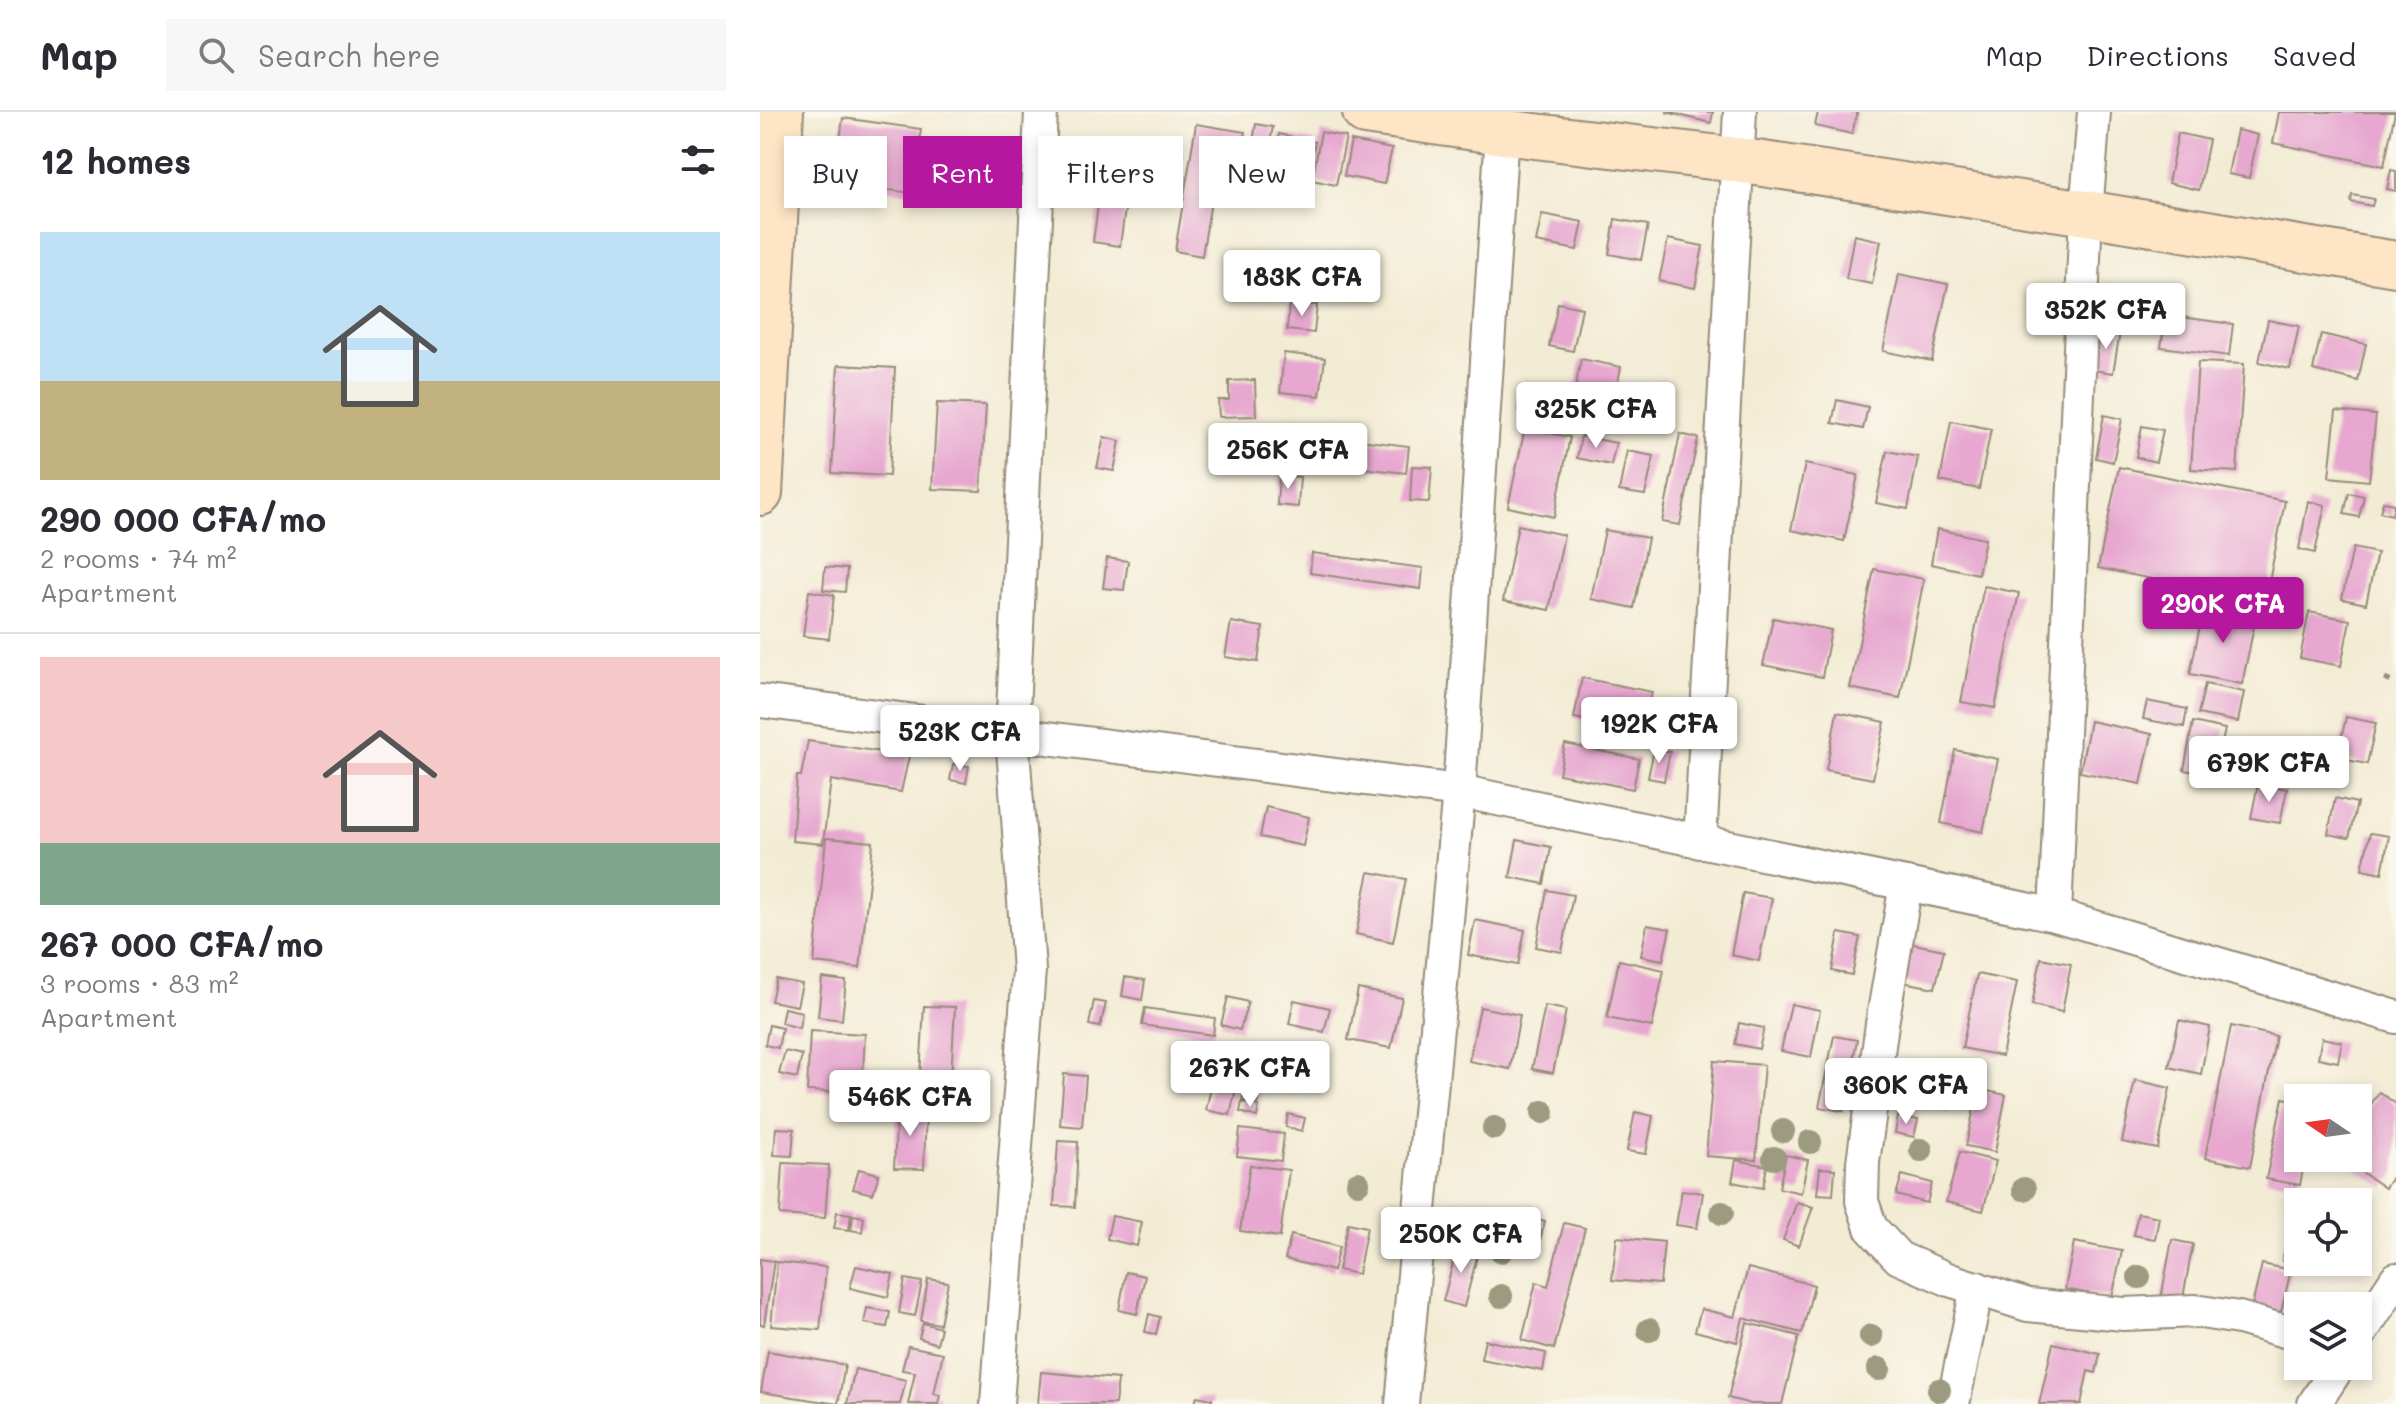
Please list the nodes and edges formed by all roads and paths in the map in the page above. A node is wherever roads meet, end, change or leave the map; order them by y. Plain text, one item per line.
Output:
1 (781, 112) edge
2 (1041, 112) edge
3 (1365, 112) edge
4 (1740, 112) edge
5 (2094, 112) edge
6 (1502, 132) junction
7 (1737, 160) junction
8 (2086, 213) junction
9 (2396, 264) edge
10 (764, 337) edge
11 (760, 493) edge
12 (2385, 679) dead end
13 (2396, 684) edge
14 (760, 701) edge
15 (1012, 734) junction
16 (1459, 791) junction
17 (1700, 842) junction
18 (1906, 884) junction
19 (2055, 915) junction
20 (2396, 1017) edge
21 (2396, 1279) edge
22 (1977, 1288) junction
23 (2372, 1316) edge
24 (2284, 1331) edge
25 (2330, 1380) edge
26 (997, 1404) edge
27 (1402, 1404) edge
28 (1953, 1404) edge
29 (2314, 1404) edge

1 - 10 street
2 - 15 street
3 - 6 street
4 - 7 street
5 - 8 street
6 - 7 street
6 - 16 street
7 - 8 street
7 - 17 street
8 - 9 street
8 - 19 street
10 - 11 street
12 - 13 path
14 - 15 street
15 - 16 street
15 - 26 street
16 - 17 street
16 - 27 street
17 - 18 street
18 - 19 street
18 - 22 street
19 - 20 street
21 - 23 street
22 - 24 street
22 - 28 street
25 - 29 street

